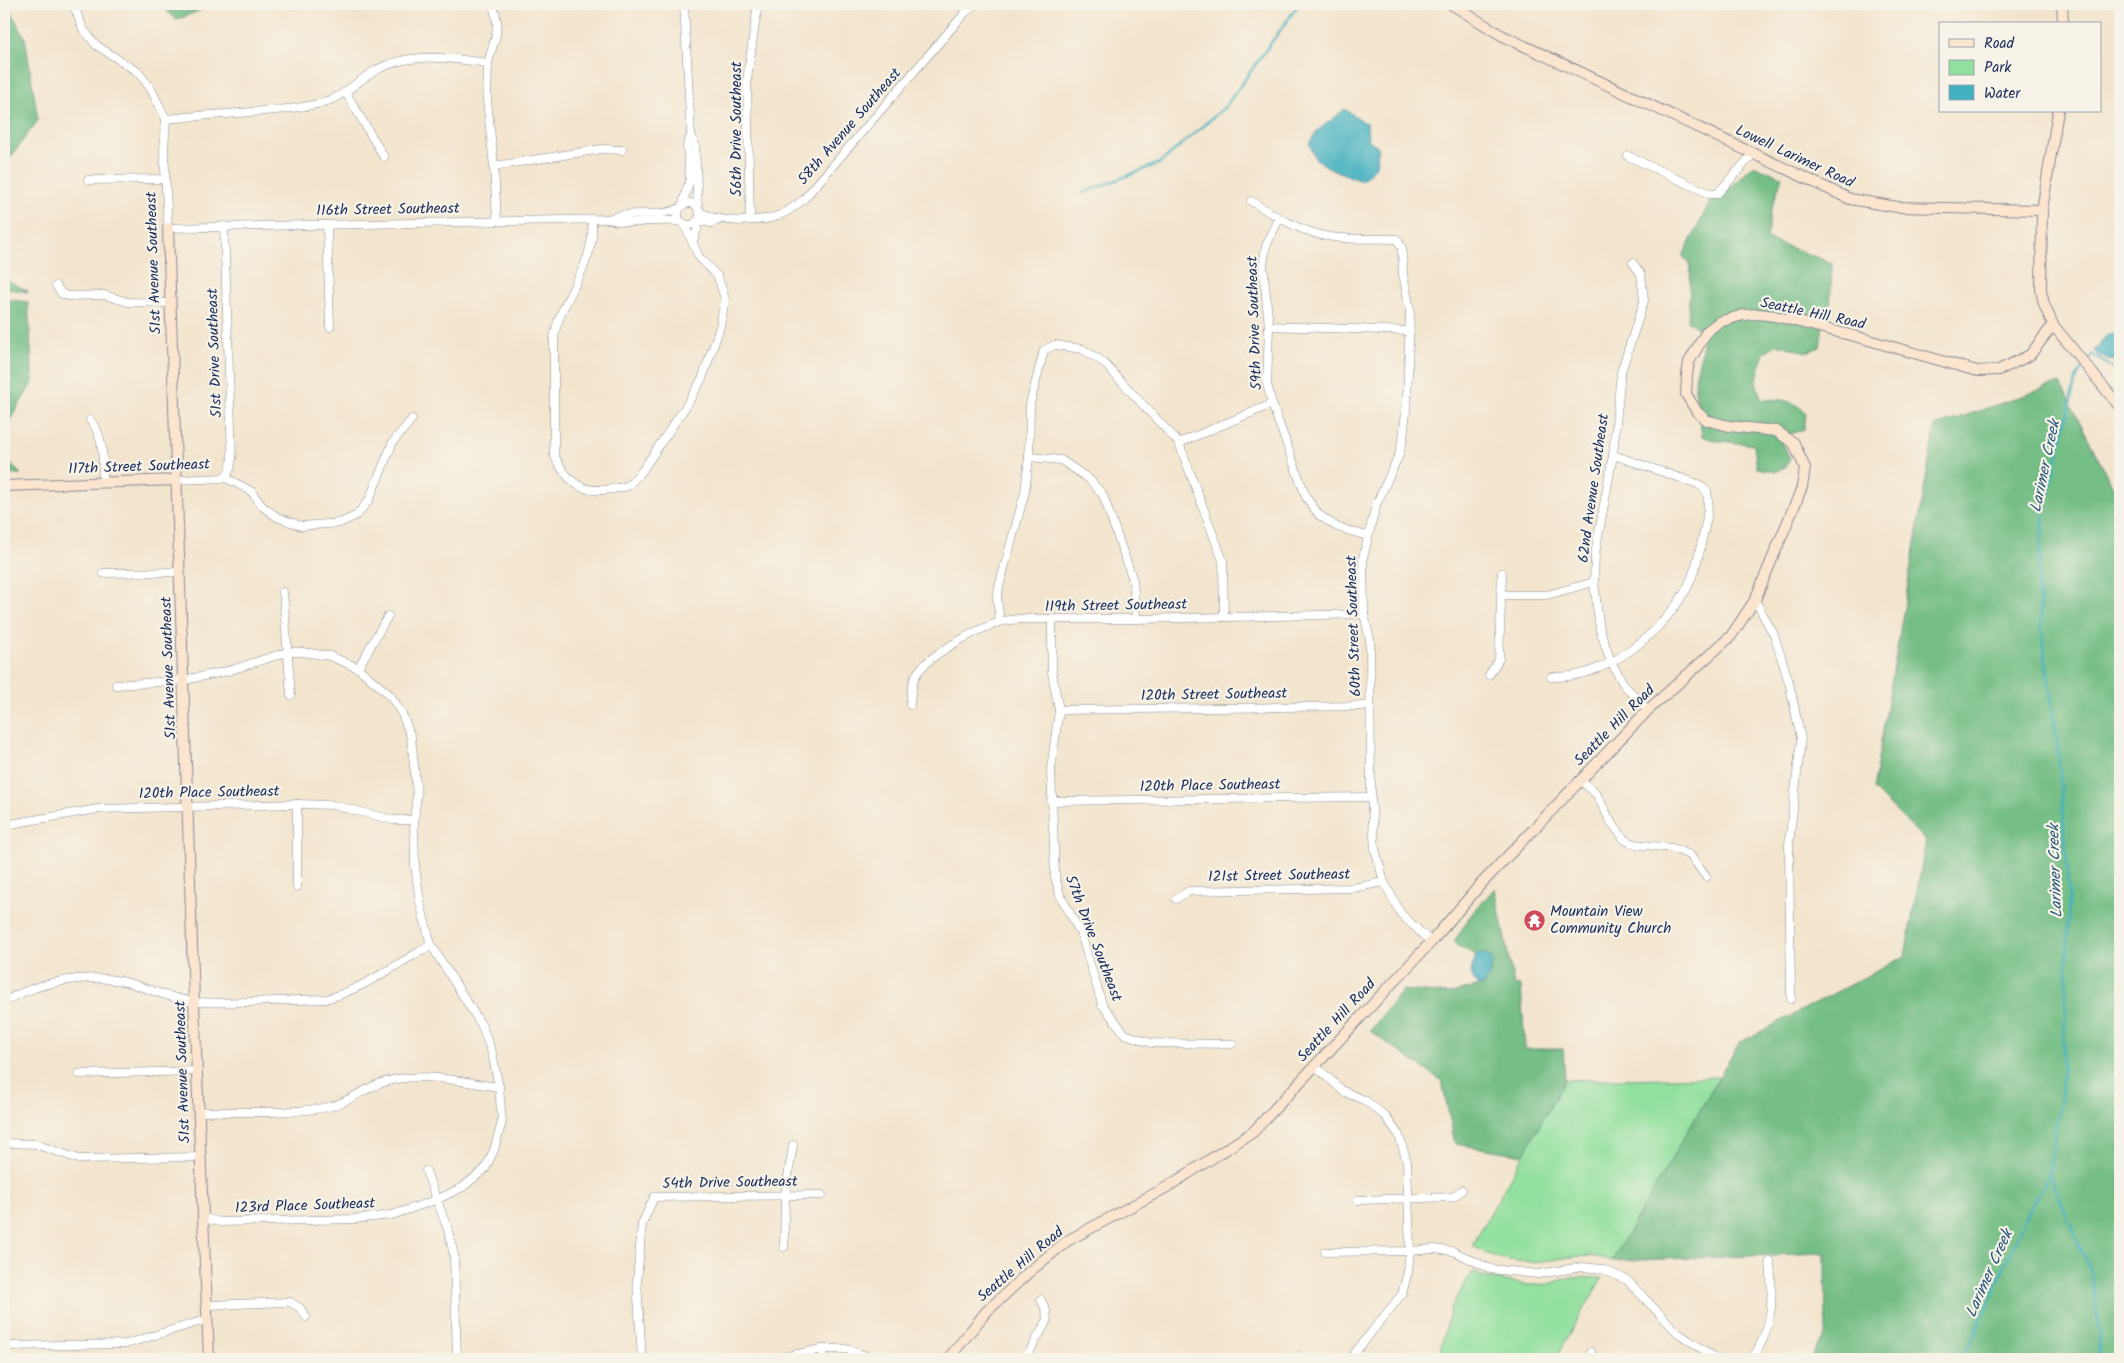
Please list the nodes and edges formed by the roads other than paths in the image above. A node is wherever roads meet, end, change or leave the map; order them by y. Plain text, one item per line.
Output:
1 (493, 4) edge
2 (684, 4) edge
3 (975, 4) edge
4 (1451, 4) edge
5 (2062, 4) edge
6 (757, 10) dead end
7 (76, 11) dead end
8 (2063, 22) edge
9 (488, 63) junction
10 (346, 93) junction
11 (2058, 112) edge
12 (166, 119) junction
13 (691, 135) junction
14 (622, 150) dead end
15 (1753, 154) junction
16 (1628, 156) dead end
17 (384, 157) dead end
18 (494, 166) junction
19 (165, 179) junction
20 (88, 180) dead end
21 (1251, 201) dead end
22 (681, 207) junction
23 (699, 210) junction
24 (2042, 210) junction
25 (609, 219) junction
26 (750, 219) junction
27 (1279, 219) junction
28 (592, 220) junction
29 (719, 220) junction
30 (497, 221) junction
31 (697, 222) junction
32 (683, 223) junction
33 (327, 225) junction
34 (224, 226) junction
35 (168, 228) junction
36 (693, 241) junction
37 (1633, 262) dead end
38 (56, 286) dead end
39 (170, 303) junction
40 (2053, 325) junction
41 (1269, 326) junction
42 (330, 327) dead end
43 (1410, 331) junction
44 (1272, 404) junction
45 (2120, 407) edge
46 (90, 420) dead end
47 (412, 420) dead end
48 (1179, 443) junction
49 (1613, 455) junction
50 (1030, 457) junction
51 (226, 478) junction
52 (176, 480) junction
53 (104, 483) junction
54 (4, 486) edge
55 (1367, 536) junction
56 (179, 572) junction
57 (103, 573) dead end
58 (1502, 574) dead end
59 (1594, 582) junction
60 (283, 592) dead end
61 (1502, 595) junction
62 (1755, 600) junction
63 (1364, 614) junction
64 (388, 616) dead end
65 (1224, 617) junction
66 (1052, 619) junction
67 (1136, 619) junction
68 (1000, 622) junction
69 (287, 652) junction
70 (1611, 662) junction
71 (358, 668) junction
72 (1489, 675) dead end
73 (1551, 677) dead end
74 (184, 680) junction
75 (116, 685) dead end
76 (291, 694) dead end
77 (910, 705) dead end
78 (1370, 706) junction
79 (1059, 710) junction
80 (1648, 710) junction
81 (1581, 780) junction
82 (1371, 797) junction
83 (1051, 801) junction
84 (297, 804) junction
85 (189, 806) junction
86 (414, 820) junction
87 (4, 825) edge
88 (1706, 877) dead end
89 (1384, 882) junction
90 (297, 887) dead end
91 (1176, 899) dead end
92 (1431, 942) junction
93 (431, 944) junction
94 (1792, 999) dead end
95 (4, 1000) edge
96 (194, 1002) junction
97 (1232, 1044) dead end
98 (1315, 1066) junction
99 (197, 1071) junction
100 (79, 1074) dead end
101 (499, 1087) junction
102 (199, 1112) junction
103 (4, 1143) edge
104 (793, 1145) dead end
105 (201, 1157) junction
106 (426, 1171) dead end
107 (1462, 1190) dead end
108 (822, 1195) dead end
109 (785, 1196) junction
110 (436, 1200) junction
111 (1358, 1200) dead end
112 (1410, 1200) junction
113 (204, 1218) junction
114 (784, 1248) dead end
115 (1410, 1251) junction
116 (1325, 1252) dead end
117 (1770, 1261) dead end
118 (1041, 1300) dead end
119 (208, 1305) junction
120 (306, 1317) dead end
121 (208, 1319) junction
122 (4, 1346) edge
123 (822, 1349) junction
124 (209, 1359) edge
125 (457, 1359) edge
126 (642, 1359) edge
127 (774, 1359) edge
128 (824, 1359) edge
129 (875, 1359) edge
130 (948, 1359) edge
131 (1025, 1359) edge
132 (1350, 1359) edge
133 (1717, 1359) edge
134 (1752, 1359) edge

1 - 9 street
2 - 13 street
3 - 26 street, 58th Avenue Southeast
4 - 15 main road, Lowell Larimer Road
5 - 8 main road
6 - 26 street, 56th Drive Southeast
7 - 12 street, 51st Avenue Southeast
9 - 10 street
9 - 18 street
10 - 12 street
10 - 17 street
11 - 24 main road
12 - 19 street, 51st Avenue Southeast
13 - 22 street
13 - 23 street
14 - 18 street
15 - 16 street
15 - 24 main road, Lowell Larimer Road
18 - 30 street
19 - 20 street
19 - 35 street, 51st Avenue Southeast
21 - 27 street
22 - 23 street
22 - 25 street, 116th Street Southeast
22 - 32 street
23 - 29 street, 58th Avenue Southeast
23 - 31 street
24 - 40 main road
25 - 28 street, 116th Street Southeast
25 - 32 street, 116th Street Southeast
26 - 29 street, 58th Avenue Southeast
27 - 41 street, 59th Drive Southeast
27 - 43 street, 60th Street Southeast
28 - 30 street, 116th Street Southeast
28 - 36 street
29 - 31 street, 58th Avenue Southeast
30 - 33 street, 116th Street Southeast
31 - 32 street
31 - 36 street
32 - 36 street
33 - 34 street, 116th Street Southeast
33 - 42 street
34 - 35 street, 116th Street Southeast
34 - 51 street, 51st Drive Southeast
35 - 39 main road, 51st Avenue Southeast
37 - 49 street, 62nd Avenue Southeast
38 - 39 street
39 - 52 main road, 51st Avenue Southeast
40 - 45 main road
40 - 62 main road, Seattle Hill Road
41 - 43 street
41 - 44 street, 59th Drive Southeast
43 - 55 street, 60th Street Southeast
44 - 48 street
44 - 55 street, 59th Drive Southeast
46 - 53 street
47 - 51 street, 117th Street Southeast
48 - 50 street
48 - 65 street
49 - 59 street, 62nd Avenue Southeast
49 - 70 street
50 - 67 street
50 - 68 street
51 - 52 street, 117th Street Southeast
52 - 53 main road, 117th Street Southeast
52 - 56 main road, 51st Avenue Southeast
53 - 54 main road, 117th Street Southeast
55 - 63 street, 60th Street Southeast
56 - 57 street
56 - 74 main road, 51st Avenue Southeast
58 - 61 street
59 - 61 street
59 - 70 street, 62nd Avenue Southeast
60 - 69 street
61 - 72 street
62 - 80 main road, Seattle Hill Road
62 - 94 street
63 - 65 street, 119th Street Southeast
63 - 78 street, 60th Street Southeast
64 - 71 street
65 - 67 street, 119th Street Southeast
66 - 67 street, 119th Street Southeast
66 - 68 street, 119th Street Southeast
66 - 79 street, 57th Drive Southeast
68 - 77 street, 119th Street Southeast
69 - 71 street, 123rd Place Southeast
69 - 74 street
69 - 76 street
70 - 73 street
70 - 80 street, 62nd Avenue Southeast
71 - 86 street, 123rd Place Southeast
74 - 75 street
74 - 85 main road, 51st Avenue Southeast
78 - 79 street, 120th Street Southeast
78 - 82 street, 60th Street Southeast
79 - 83 street, 57th Drive Southeast
80 - 81 main road, Seattle Hill Road
81 - 88 street
81 - 92 main road, Seattle Hill Road
82 - 83 street, 120th Place Southeast
82 - 89 street, 60th Street Southeast
83 - 97 street, 57th Drive Southeast
84 - 85 street, 120th Place Southeast
84 - 86 street, 120th Place Southeast
84 - 90 street
85 - 87 street, 120th Place Southeast
85 - 96 main road, 51st Avenue Southeast
86 - 93 street, 123rd Place Southeast
89 - 91 street, 121st Street Southeast
89 - 92 street, 60th Street Southeast
92 - 98 main road, Seattle Hill Road
93 - 96 street
93 - 101 street, 123rd Place Southeast
95 - 96 street
96 - 99 main road, 51st Avenue Southeast
98 - 112 street
98 - 130 main road, Seattle Hill Road
99 - 100 street
99 - 102 main road, 51st Avenue Southeast
101 - 102 street
101 - 110 street, 123rd Place Southeast
102 - 105 main road, 51st Avenue Southeast
103 - 105 street
104 - 109 street
105 - 113 main road, 51st Avenue Southeast
106 - 110 street
107 - 112 street
108 - 109 street, 54th Drive Southeast
109 - 114 street
109 - 126 street, 54th Drive Southeast
110 - 113 street, 123rd Place Southeast
110 - 125 street
111 - 112 street
112 - 115 street
113 - 119 main road, 51st Avenue Southeast
115 - 116 street
115 - 132 street
115 - 133 street
117 - 134 street
118 - 131 street
119 - 120 street
119 - 121 main road, 51st Avenue Southeast
121 - 122 street
121 - 124 main road, 51st Avenue Southeast
123 - 127 street
123 - 128 street
123 - 129 street

